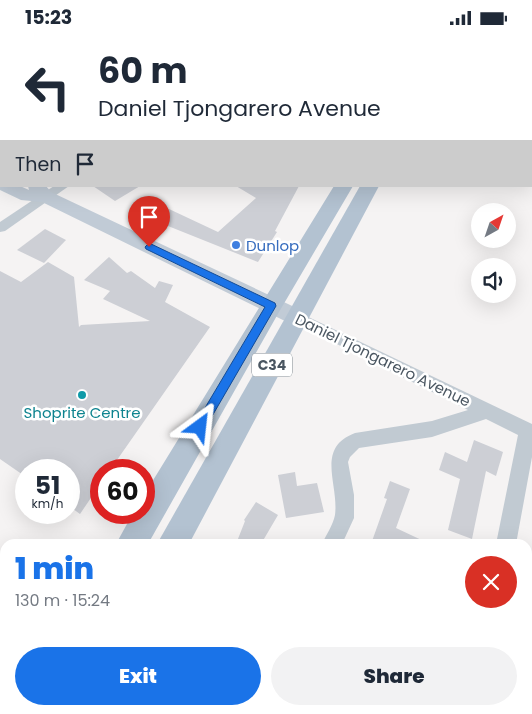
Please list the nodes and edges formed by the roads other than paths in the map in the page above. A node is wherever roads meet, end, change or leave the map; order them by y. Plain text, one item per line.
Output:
1 (7, 187) edge
2 (58, 187) edge
3 (343, 187) edge
4 (369, 187) edge
5 (40, 191) edge
6 (0, 228) edge
7 (271, 306) junction
8 (298, 319) junction
9 (487, 411) junction
10 (530, 432) edge
11 (134, 539) edge
12 (175, 539) edge
13 (334, 539) edge
14 (507, 539) edge

1 - 5 street, Daniel Tjongarero Avenue
2 - 5 street
3 - 7 main road, C34
4 - 8 main road, C34
5 - 6 street
5 - 7 street, Daniel Tjongarero Avenue
7 - 8 street, Daniel Tjongarero Avenue
7 - 11 main road, C34
8 - 9 street, Daniel Tjongarero Avenue
8 - 12 main road, C34
9 - 10 street, Daniel Tjongarero Avenue
9 - 13 street
10 - 14 street

